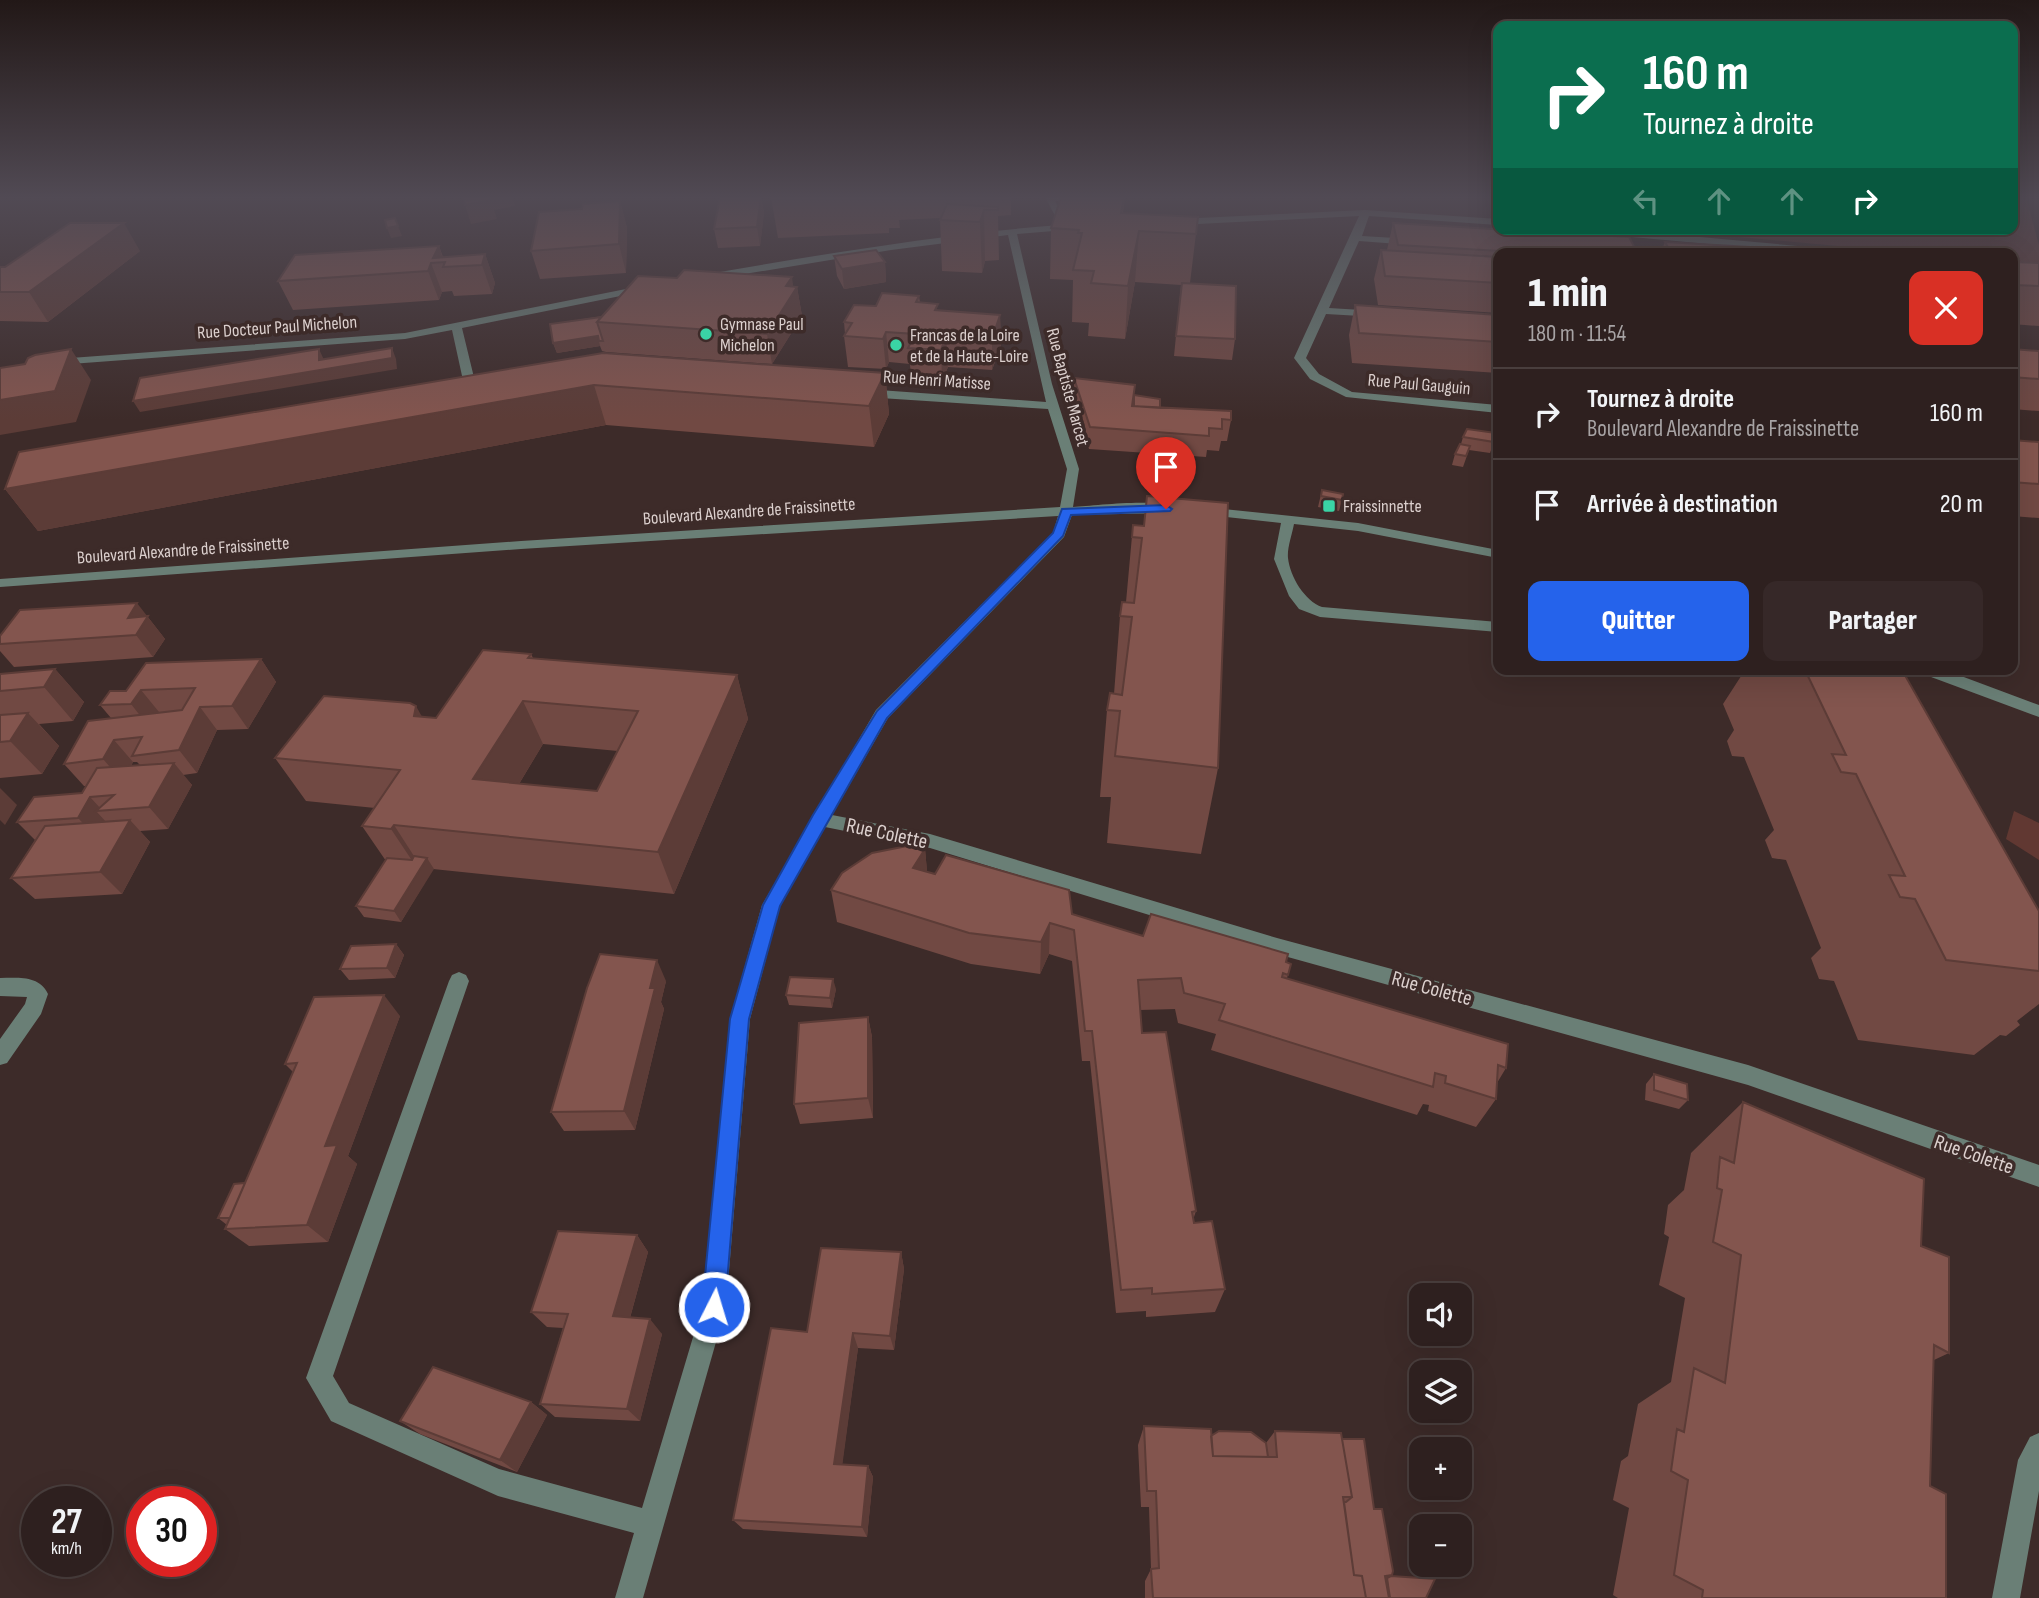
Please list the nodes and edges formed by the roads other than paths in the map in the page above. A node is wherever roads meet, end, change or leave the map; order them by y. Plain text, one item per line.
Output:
1 (739, 272) edge
2 (1022, 272) edge
3 (1340, 272) edge
4 (702, 278) edge
5 (657, 286) edge
6 (1322, 311) junction
7 (1387, 315) edge
8 (456, 326) junction
9 (40, 363) edge
10 (848, 391) edge
11 (483, 393) edge
12 (1054, 406) junction
13 (1493, 409) edge
14 (1066, 511) junction
15 (1288, 519) junction
16 (1493, 553) edge
17 (0, 583) edge
18 (1493, 627) edge
19 (1942, 675) edge
20 (2039, 712) edge
21 (819, 819) junction
22 (460, 981) dead end
23 (0, 987) edge
24 (0, 1056) edge
25 (2039, 1176) edge
26 (2039, 1446) edge
27 (651, 1524) junction
28 (629, 1598) edge
29 (2006, 1598) edge

1 - 4 street
2 - 12 street, Rue Baptiste Marcet
3 - 6 street, Rue Paul Gauguin
5 - 8 street, Rue Docteur Paul Michelon
6 - 7 street
6 - 13 street, Rue Paul Gauguin
8 - 9 street, Rue Docteur Paul Michelon
8 - 11 street
10 - 12 street, Rue Henri Matisse
12 - 14 street, Rue Baptiste Marcet
14 - 15 street, Boulevard Alexandre de Fraissinette
14 - 17 street, Boulevard Alexandre de Fraissinette
14 - 21 street, Rue Baptiste Marcet
15 - 16 street, Boulevard Alexandre de Fraissinette
15 - 18 street
19 - 20 street
21 - 25 street, Rue Colette
21 - 27 street, Rue Baptiste Marcet
22 - 27 street
23 - 24 street
26 - 29 street
27 - 28 street, Rue Baptiste Marcet

